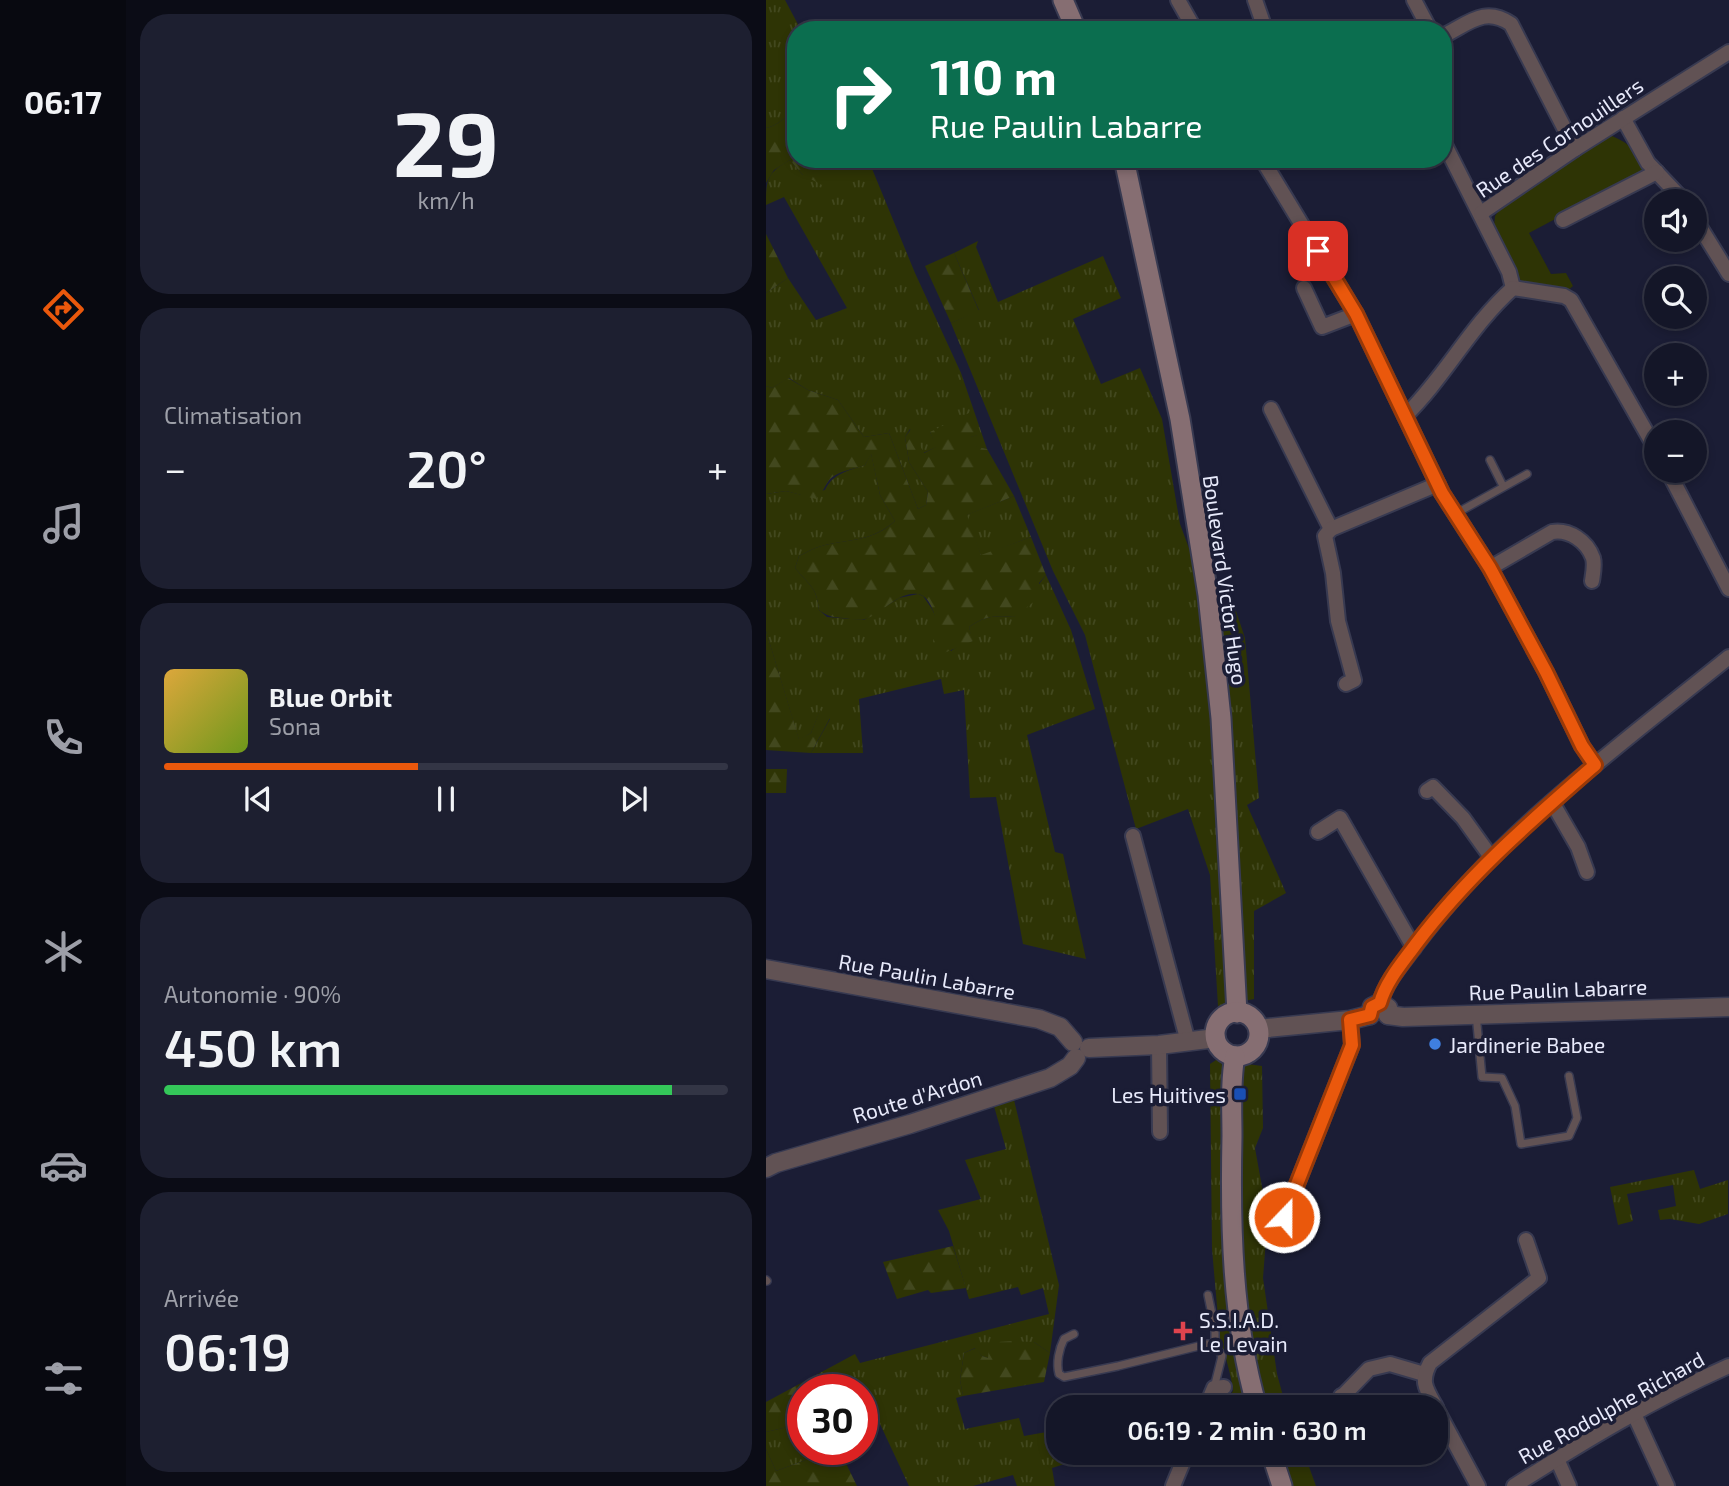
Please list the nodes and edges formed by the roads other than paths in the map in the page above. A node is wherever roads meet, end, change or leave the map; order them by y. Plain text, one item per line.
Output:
1 (1063, 0) edge
2 (1178, 0) edge
3 (1255, 0) edge
4 (1414, 0) edge
5 (1072, 21) edge
6 (1190, 21) edge
7 (1262, 21) edge
8 (1425, 21) edge
9 (1452, 32) edge
10 (1728, 52) edge
11 (1623, 118) junction
12 (1575, 149) junction
13 (1452, 158) edge
14 (1126, 168) edge
15 (1267, 168) edge
16 (1657, 172) junction
17 (1673, 189) edge
18 (1481, 213) junction
19 (1563, 220) dead end
20 (1707, 234) edge
21 (1725, 257) edge
22 (1728, 274) edge
23 (1304, 288) dead end
24 (1513, 288) junction
25 (1356, 314) junction
26 (1271, 409) dead end
27 (1405, 416) junction
28 (1644, 428) edge
29 (1490, 460) dead end
30 (1527, 474) dead end
31 (1674, 483) edge
32 (1438, 484) junction
33 (1503, 486) junction
34 (1454, 514) junction
35 (1331, 529) junction
36 (1490, 568) junction
37 (1592, 581) dead end
38 (1728, 589) edge
39 (1728, 657) edge
40 (1346, 684) dead end
41 (1595, 765) junction
42 (1427, 790) dead end
43 (1552, 802) junction
44 (1318, 832) dead end
45 (1133, 836) dead end
46 (1491, 857) junction
47 (1587, 872) dead end
48 (1414, 948) junction
49 (766, 970) edge
50 (1728, 1007) edge
51 (1379, 1011) junction
52 (1237, 1013) junction
53 (1476, 1014) junction
54 (1350, 1020) junction
55 (1258, 1029) junction
56 (1216, 1038) junction
57 (1188, 1042) junction
58 (1159, 1045) junction
59 (1079, 1049) junction
60 (1235, 1056) junction
61 (1569, 1076) dead end
62 (1160, 1132) dead end
63 (766, 1168) edge
64 (1271, 1220) dead end
65 (1526, 1240) dead end
66 (1208, 1295) dead end
67 (1073, 1334) dead end
68 (1215, 1345) junction
69 (1728, 1366) edge
70 (1424, 1374) junction
71 (1219, 1387) joint
72 (1214, 1395) edge
73 (1255, 1395) edge
74 (1343, 1395) edge
75 (1429, 1395) edge
76 (1634, 1414) junction
77 (1448, 1430) edge
78 (1557, 1459) junction
79 (1182, 1465) edge
80 (1275, 1465) edge
81 (1173, 1486) edge
82 (1282, 1486) edge
83 (1478, 1486) edge
84 (1514, 1486) edge
85 (1569, 1486) edge
86 (1667, 1486) edge

1 - 5 main road
2 - 6 street
3 - 7 street
4 - 8 street
9 - 12 street
10 - 11 street, Rue des Cornouillers
11 - 12 street, Rue des Cornouillers
11 - 16 street
12 - 18 street, Rue des Cornouillers
13 - 18 street
14 - 52 main road, Boulevard Victor Hugo
15 - 25 street
16 - 17 street
16 - 19 street
18 - 24 street, Rue des Cornouillers
20 - 21 street
21 - 22 street
23 - 25 street
24 - 27 street
24 - 28 street
25 - 27 street
26 - 35 street
27 - 32 street
29 - 33 lane
30 - 33 lane
31 - 38 street
32 - 34 street
32 - 35 street
33 - 34 lane
34 - 36 street
35 - 40 street
36 - 37 street
36 - 41 street
39 - 41 street
41 - 43 street
42 - 46 street
43 - 46 street
43 - 47 street
44 - 48 street
45 - 57 street
46 - 48 street
48 - 51 street
49 - 59 street, Rue Paulin Labarre
50 - 53 street, Rue Paulin Labarre
51 - 53 street, Rue Paulin Labarre
51 - 54 street, Rue Paulin Labarre
52 - 55 main road
52 - 56 main road
53 - 61 lane
54 - 55 street, Rue Paulin Labarre
54 - 64 street
55 - 60 main road
56 - 57 street
56 - 60 main road
57 - 58 street
58 - 59 street
58 - 62 street
59 - 63 street, Route d'Ardon
60 - 73 main road
65 - 70 street
66 - 68 lane
67 - 68 lane
68 - 71 lane
69 - 76 street, Rue Rodolphe Richard
70 - 74 street
70 - 75 street
71 - 72 street
76 - 78 street, Rue Rodolphe Richard
76 - 86 street
77 - 83 street
78 - 84 street, Rue Rodolphe Richard
78 - 85 street
79 - 81 street
80 - 82 main road

